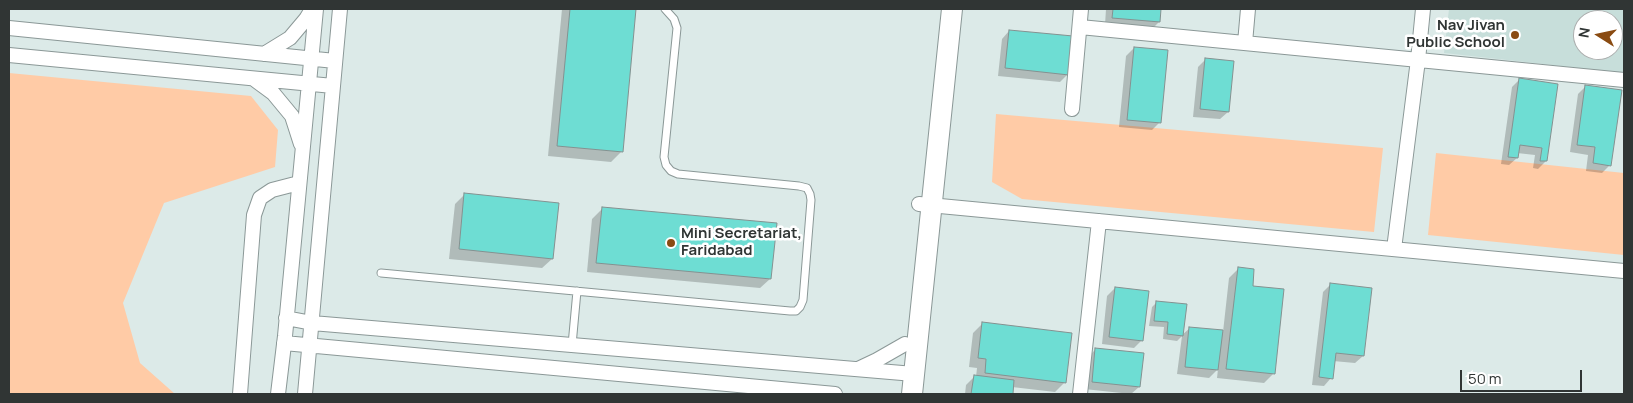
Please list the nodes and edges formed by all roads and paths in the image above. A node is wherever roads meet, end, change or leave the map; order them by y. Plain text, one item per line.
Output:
1 (314, 9) edge
2 (340, 9) edge
3 (665, 9) edge
4 (939, 9) edge
5 (952, 9) edge
6 (1081, 9) edge
7 (1248, 9) edge
8 (1423, 9) edge
9 (1080, 27) junction
10 (9, 28) edge
11 (1245, 43) junction
12 (9, 54) edge
13 (264, 54) junction
14 (311, 58) junction
15 (1418, 60) junction
16 (335, 61) junction
17 (254, 79) junction
18 (1624, 80) edge
19 (309, 84) junction
20 (332, 86) junction
21 (1072, 109) dead end
22 (303, 150) junction
23 (299, 184) junction
24 (926, 204) junction
25 (1098, 221) junction
26 (1394, 249) junction
27 (1624, 271) edge
28 (381, 273) dead end
29 (577, 291) junction
30 (286, 318) junction
31 (312, 323) junction
32 (284, 343) junction
33 (905, 344) junction
34 (572, 345) junction
35 (310, 346) junction
36 (858, 369) junction
37 (908, 373) junction
38 (240, 394) edge
39 (278, 394) edge
40 (305, 394) edge
41 (835, 394) edge
42 (900, 394) edge
43 (912, 394) edge
44 (1080, 394) edge

1 - 13 street
1 - 14 street
2 - 16 street
3 - 29 lane
4 - 24 street
5 - 24 street
6 - 9 street
7 - 11 street
8 - 15 street
9 - 11 street
9 - 21 street
10 - 13 street
11 - 15 street
12 - 17 street
13 - 14 street
14 - 16 street
14 - 19 street
15 - 18 street
15 - 26 street
16 - 20 street
17 - 19 street
17 - 22 street
19 - 20 street
19 - 22 street
20 - 31 street
22 - 23 street
23 - 30 street
23 - 38 street
24 - 25 street
24 - 33 street
24 - 37 street
25 - 26 street
25 - 44 street
26 - 27 street
28 - 29 lane
29 - 34 lane
30 - 31 street
30 - 32 street
31 - 34 street
31 - 35 street
32 - 35 street
32 - 39 street
33 - 36 street
33 - 37 street
34 - 36 street
35 - 40 street
35 - 41 street
36 - 37 street
37 - 42 street
37 - 43 street

